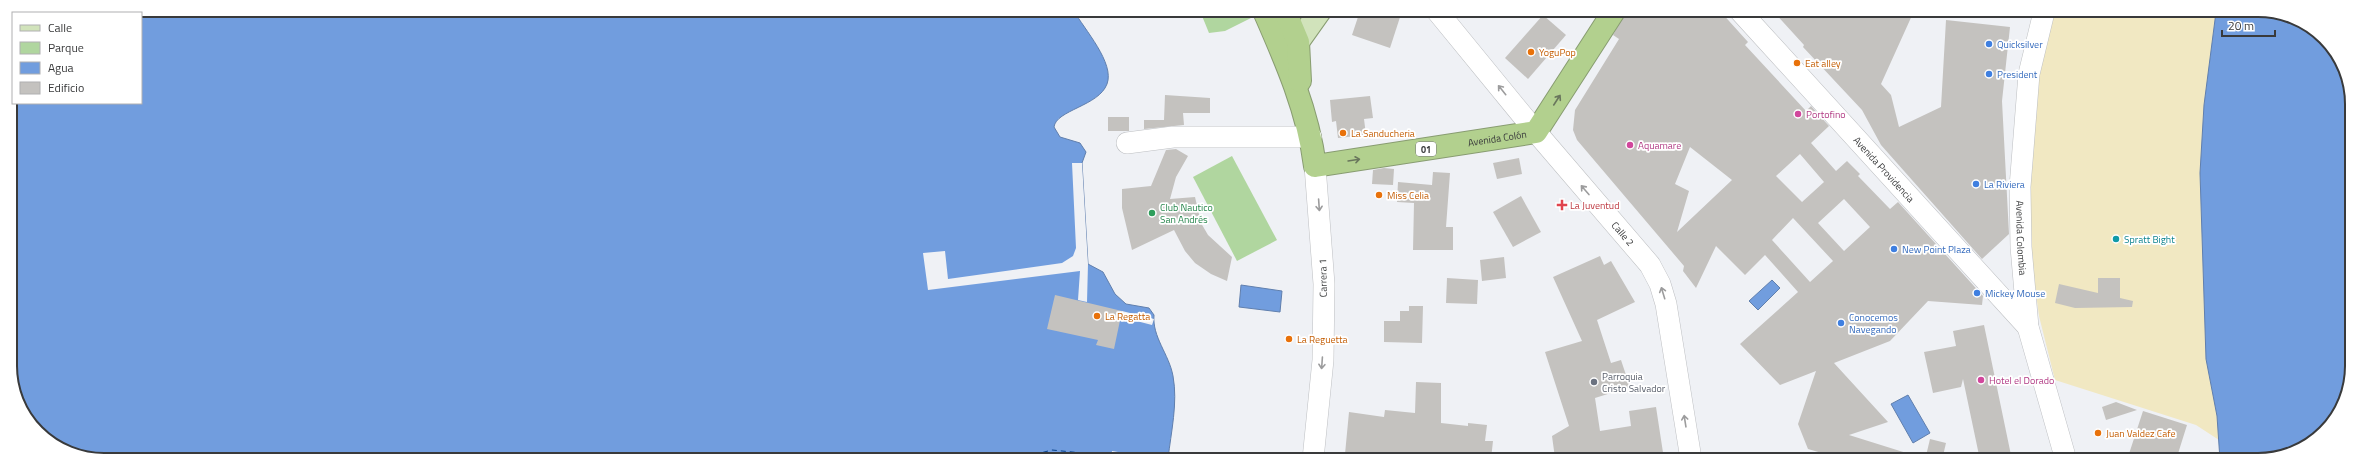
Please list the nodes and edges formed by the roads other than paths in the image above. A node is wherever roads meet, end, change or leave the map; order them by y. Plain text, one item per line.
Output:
1 (1268, 17) edge
2 (1286, 17) edge
3 (1315, 17) edge
4 (1442, 17) edge
5 (1610, 17) edge
6 (1745, 17) edge
7 (2043, 17) edge
8 (1290, 46) junction
9 (1536, 132) junction
10 (1311, 137) junction
11 (1128, 144) dead end
12 (1315, 166) junction
13 (2028, 327) junction
14 (1314, 453) edge
15 (1690, 453) edge
16 (2064, 453) edge

1 - 8 highway, Carrera 1
2 - 8 highway, Carrera 1
3 - 8 main road
9 -> 4 street, Calle 2
9 -> 5 highway, Avenida Colón
6 - 13 street, Avenida Providencia
7 - 13 street, Avenida Colombia
8 - 10 highway, Carrera 1
12 -> 9 highway, Avenida Colón / 01
15 -> 9 street, Calle 2
10 - 11 street
10 - 12 highway, Carrera 1
12 -> 14 street, Carrera 1
13 - 16 street, Avenida Colombia

